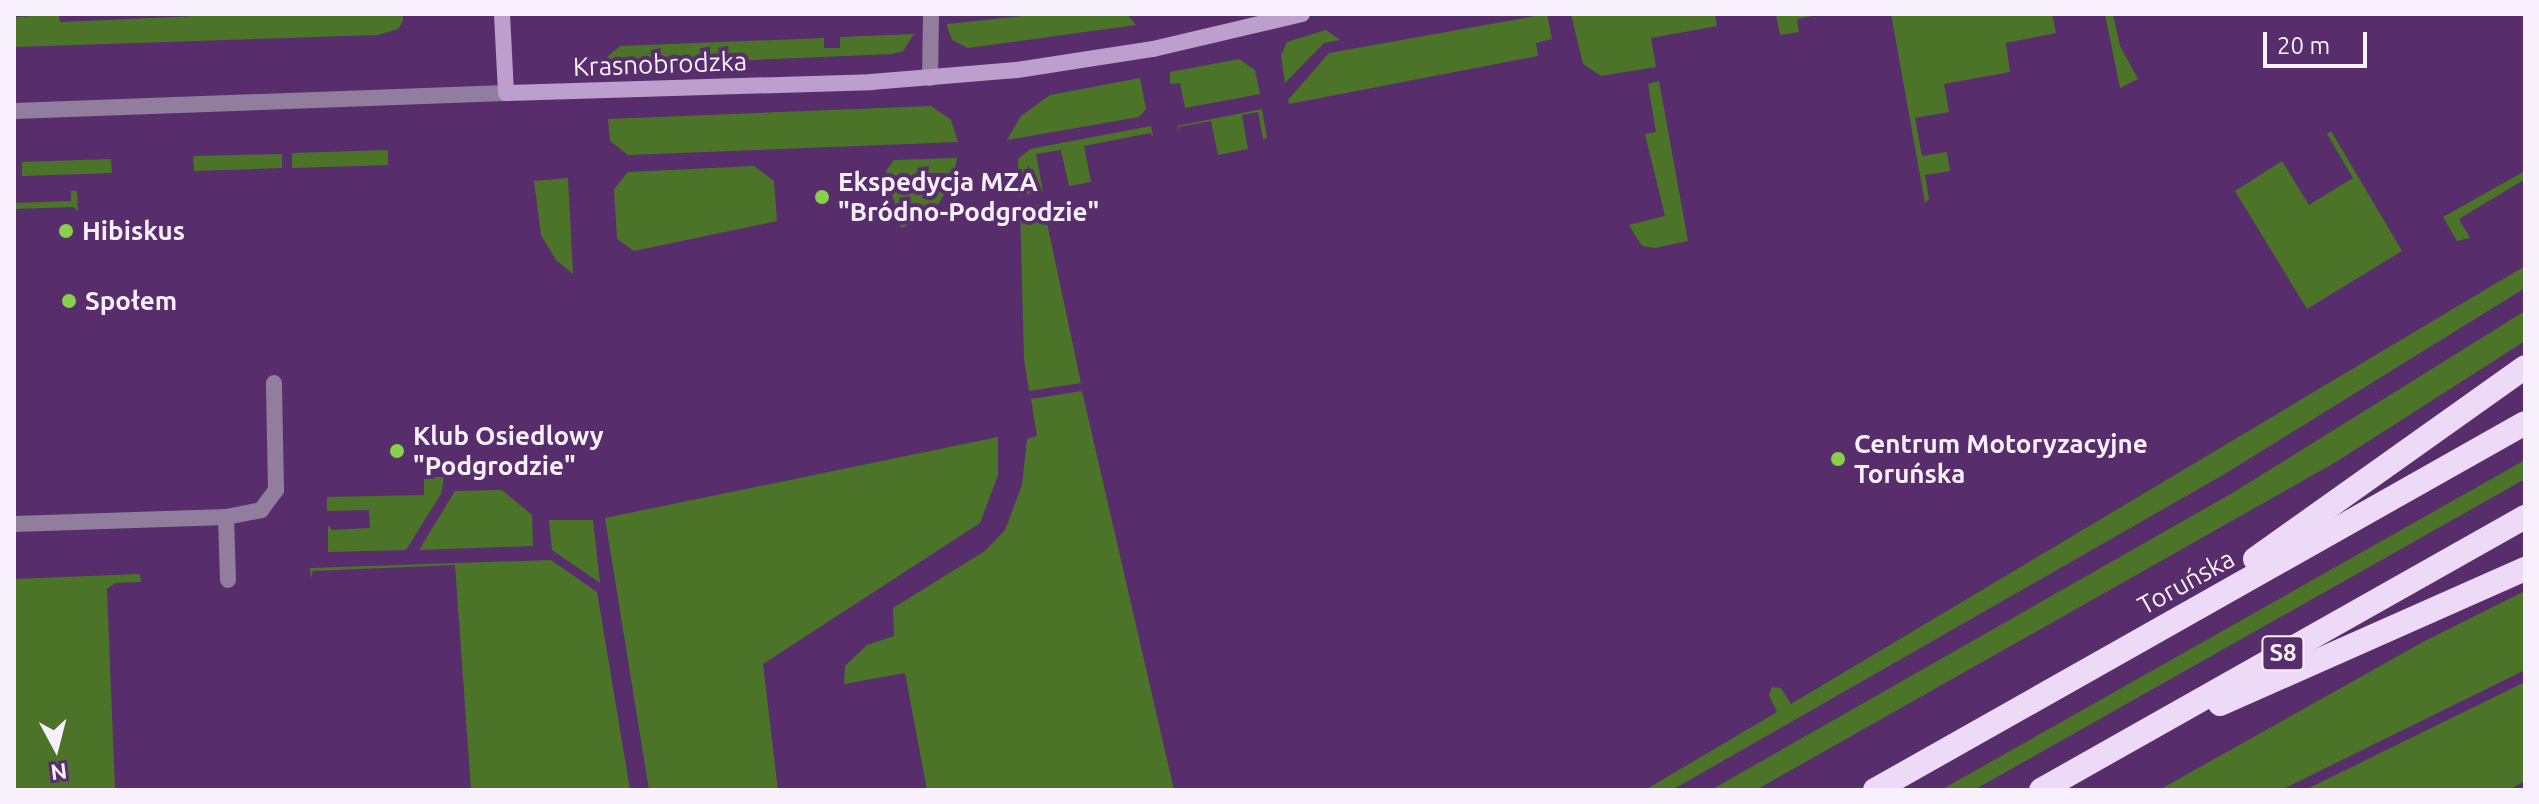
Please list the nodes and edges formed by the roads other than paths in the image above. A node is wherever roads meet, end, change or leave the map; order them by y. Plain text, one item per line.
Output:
1 (502, 14) edge
2 (931, 14) edge
3 (1302, 14) edge
4 (930, 78) junction
5 (506, 93) junction
6 (14, 111) edge
7 (2525, 367) edge
8 (274, 383) dead end
9 (2525, 423) edge
10 (226, 517) junction
11 (2525, 517) edge
12 (14, 524) edge
13 (2525, 569) edge
14 (228, 580) dead end
15 (2111, 657) junction
16 (1875, 790) edge
17 (2041, 790) edge

1 - 5 street
2 - 4 street
3 - 4 street, Krasnobrodzka
4 - 5 street, Krasnobrodzka
5 - 6 street, Krasnobrodzka
7 - 15 highway
8 - 10 street
9 - 15 highway, Toruńska
10 - 12 street
10 - 14 street
11 - 17 highway, S8
13 - 17 highway
15 - 16 highway, Toruńska

